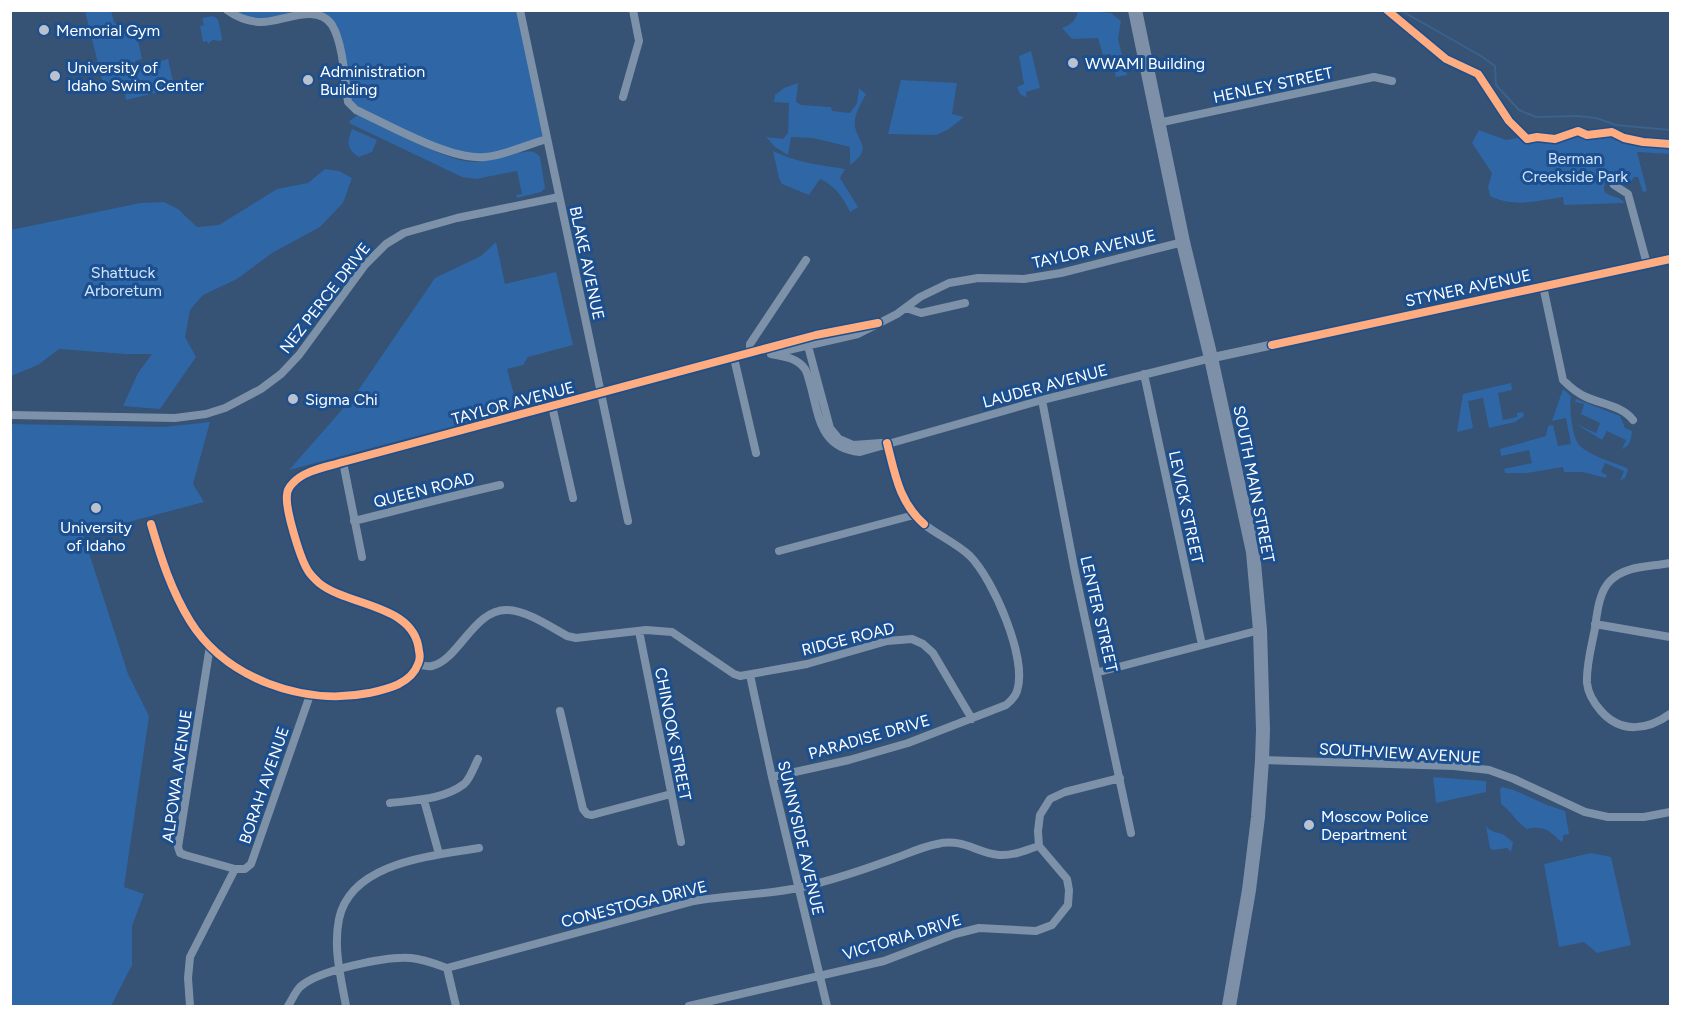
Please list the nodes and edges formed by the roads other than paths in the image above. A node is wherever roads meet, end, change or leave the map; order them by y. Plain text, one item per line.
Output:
1 (227, 10) edge
2 (520, 10) edge
3 (633, 10) edge
4 (1136, 10) edge
5 (1392, 81) dead end
6 (623, 97) dead end
7 (1158, 123) junction
8 (547, 139) junction
9 (1614, 185) dead end
10 (559, 198) junction
11 (1183, 242) junction
12 (1671, 259) edge
13 (806, 260) dead end
14 (1647, 264) junction
15 (1543, 286) junction
16 (965, 303) dead end
17 (906, 308) junction
18 (878, 323) junction
19 (789, 342) junction
20 (808, 346) junction
21 (750, 354) junction
22 (771, 354) junction
23 (734, 358) junction
24 (1211, 358) junction
25 (1144, 374) junction
26 (600, 394) junction
27 (1042, 400) junction
28 (552, 406) junction
29 (10, 415) edge
30 (1633, 420) dead end
31 (887, 443) junction
32 (756, 453) dead end
33 (343, 462) junction
34 (500, 485) dead end
35 (573, 498) dead end
36 (914, 515) junction
37 (354, 521) junction
38 (628, 521) dead end
39 (151, 524) dead end
40 (779, 551) dead end
41 (362, 557) dead end
42 (1671, 563) edge
43 (1595, 624) junction
44 (639, 631) junction
45 (1253, 632) junction
46 (1671, 637) edge
47 (1202, 645) junction
48 (210, 646) junction
49 (418, 665) junction
50 (1098, 672) junction
51 (750, 675) junction
52 (310, 695) junction
53 (560, 711) dead end
54 (1671, 714) edge
55 (972, 719) junction
56 (478, 759) dead end
57 (1262, 760) junction
58 (772, 777) junction
59 (1120, 778) junction
60 (671, 794) junction
61 (424, 800) junction
62 (390, 803) dead end
63 (1671, 812) edge
64 (1131, 833) dead end
65 (681, 842) dead end
66 (1039, 846) junction
67 (479, 848) dead end
68 (439, 854) junction
69 (236, 869) junction
70 (798, 888) junction
71 (447, 968) junction
72 (339, 969) junction
73 (820, 976) junction
74 (708, 1004) edge
75 (190, 1006) edge
76 (288, 1006) edge
77 (346, 1006) edge
78 (456, 1006) edge
79 (689, 1006) edge
80 (827, 1006) edge
81 (1229, 1006) edge

1 - 8 street
2 - 8 street, BLAKE AVENUE
3 - 6 street
4 - 7 highway, SOUTH MAIN STREET
5 - 7 street, HENLEY STREET
7 - 11 highway, SOUTH MAIN STREET
8 - 10 street, BLAKE AVENUE
9 - 14 street
10 - 26 street, BLAKE AVENUE
10 - 29 street, NEZ PERCE DRIVE
11 - 17 street, TAYLOR AVENUE
11 - 24 highway, SOUTH MAIN STREET
12 - 14 street, STYNER AVENUE
13 - 21 street
14 - 15 street, STYNER AVENUE
15 - 24 street, STYNER AVENUE
15 - 30 street
16 - 17 street
17 - 18 street, TAYLOR AVENUE
18 - 19 street, TAYLOR AVENUE
18 - 20 street, TAYLOR AVENUE
19 - 20 street, TAYLOR AVENUE
19 - 21 street, TAYLOR AVENUE
20 - 22 street, TAYLOR AVENUE
20 - 31 street, LAUDER AVENUE
21 - 22 street, TAYLOR AVENUE
21 - 23 street, TAYLOR AVENUE
22 - 31 street, LAUDER AVENUE
23 - 26 street, TAYLOR AVENUE
23 - 32 street
24 - 25 street, LAUDER AVENUE
24 - 45 highway, SOUTH MAIN STREET
25 - 27 street, LAUDER AVENUE
25 - 47 street, LEVICK STREET
26 - 28 street, TAYLOR AVENUE
26 - 38 street, BLAKE AVENUE
27 - 31 street, LAUDER AVENUE
27 - 50 street, LENTER STREET
28 - 33 street, TAYLOR AVENUE
28 - 35 street
31 - 36 street
33 - 37 street
33 - 49 street, TAYLOR AVENUE
34 - 37 street, QUEEN ROAD
36 - 40 street
36 - 55 street
37 - 41 street
39 - 48 street
42 - 43 street
43 - 46 street
43 - 54 street
44 - 49 street, RIDGE ROAD
44 - 51 street, RIDGE ROAD
44 - 60 street, CHINOOK STREET
45 - 47 street
45 - 57 highway, SOUTH MAIN STREET
47 - 50 street
48 - 52 street
48 - 69 street, ALPOWA AVENUE
49 - 52 street
50 - 59 street, LENTER STREET
51 - 55 street, RIDGE ROAD
51 - 58 street, SUNNYSIDE AVENUE
52 - 69 street, BORAH AVENUE
53 - 60 street
55 - 58 street, PARADISE DRIVE
56 - 61 street
57 - 63 street, SOUTHVIEW AVENUE
57 - 81 highway, SOUTH MAIN STREET
58 - 70 street, SUNNYSIDE AVENUE
59 - 64 street, LENTER STREET
59 - 66 street
60 - 65 street, CHINOOK STREET
61 - 62 street
61 - 68 street
66 - 70 street, CONESTOGA DRIVE
66 - 73 street, VICTORIA DRIVE
67 - 68 street
68 - 72 street
69 - 75 street, BORAH AVENUE
70 - 71 street, CONESTOGA DRIVE
70 - 73 street, SUNNYSIDE AVENUE
71 - 72 street
71 - 78 street
72 - 76 street
72 - 77 street
73 - 74 street, VICTORIA DRIVE
73 - 80 street, SUNNYSIDE AVENUE
74 - 79 street, VICTORIA DRIVE

